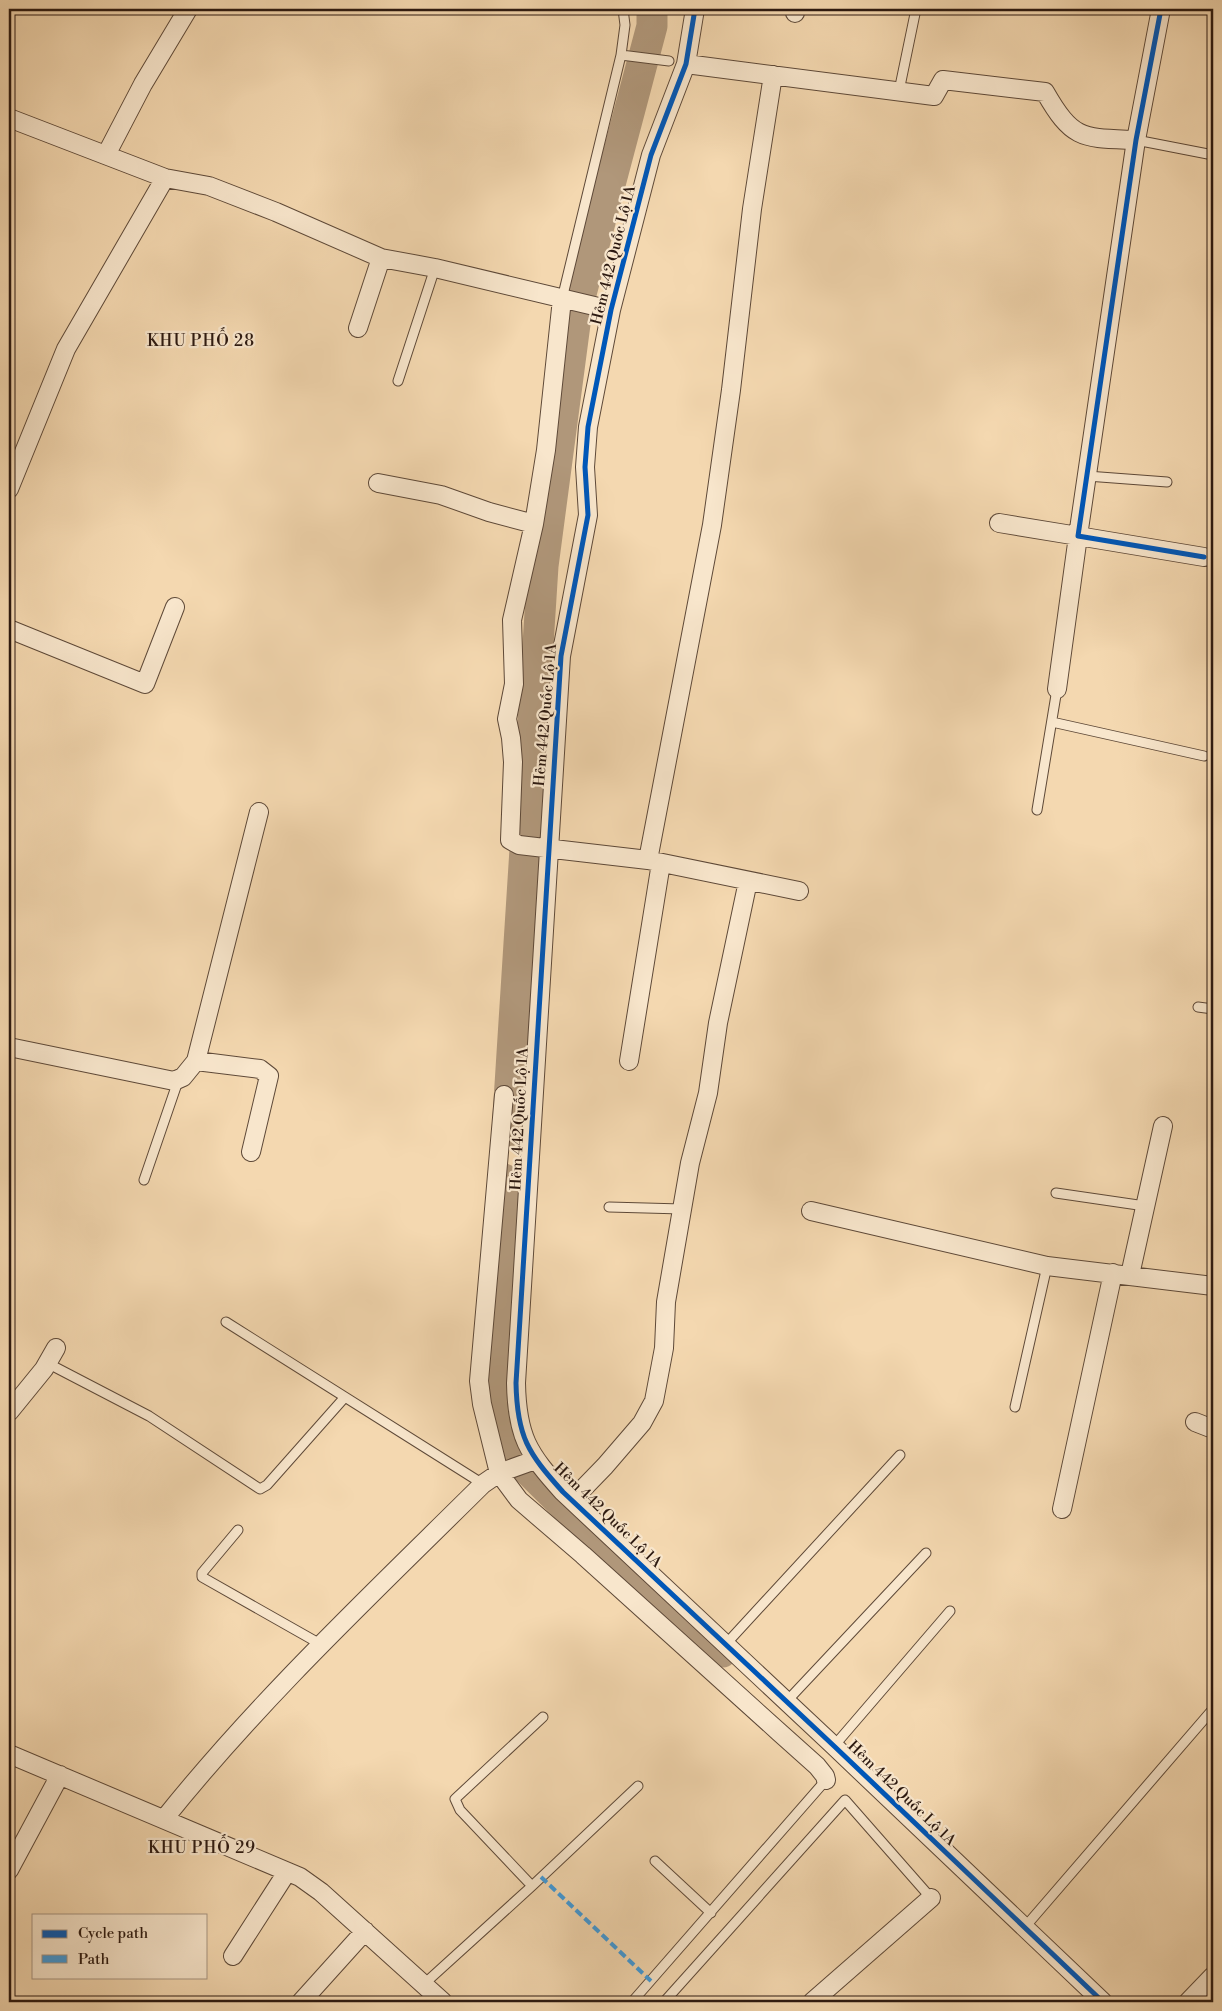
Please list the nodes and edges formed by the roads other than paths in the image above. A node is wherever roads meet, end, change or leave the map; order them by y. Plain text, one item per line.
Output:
1 (188, 9) edge
2 (623, 9) edge
3 (695, 9) edge
4 (916, 9) edge
5 (1161, 9) edge
6 (621, 55) junction
7 (678, 63) junction
8 (773, 75) junction
9 (898, 92) junction
10 (9, 118) edge
11 (1136, 140) junction
12 (106, 155) junction
13 (1213, 155) edge
14 (165, 178) junction
15 (381, 258) junction
16 (435, 268) junction
17 (567, 300) junction
18 (606, 309) junction
19 (358, 328) dead end
20 (398, 382) dead end
21 (1087, 476) junction
22 (1167, 482) dead end
23 (378, 483) dead end
24 (9, 489) edge
25 (999, 523) dead end
26 (534, 524) junction
27 (1078, 536) junction
28 (1204, 557) dead end
29 (175, 607) dead end
30 (9, 629) edge
31 (1057, 689) joint
32 (1052, 722) junction
33 (1204, 756) dead end
34 (1037, 810) dead end
35 (259, 812) dead end
36 (544, 848) junction
37 (654, 861) junction
38 (748, 881) junction
39 (799, 891) dead end
40 (1198, 1007) dead end
41 (1213, 1009) edge
42 (9, 1046) edge
43 (196, 1061) junction
44 (629, 1061) dead end
45 (178, 1081) junction
46 (504, 1094) dead end
47 (1163, 1126) dead end
48 (251, 1152) dead end
49 (144, 1180) dead end
50 (1056, 1193) dead end
51 (1145, 1206) junction
52 (609, 1207) dead end
53 (682, 1210) junction
54 (811, 1211) dead end
55 (1047, 1266) junction
56 (1122, 1274) junction
57 (1213, 1286) edge
58 (226, 1322) dead end
59 (52, 1356) joint
60 (345, 1397) junction
61 (1015, 1407) dead end
62 (9, 1412) edge
63 (1195, 1422) dead end
64 (1213, 1429) edge
65 (900, 1455) dead end
66 (527, 1463) junction
67 (499, 1473) junction
68 (483, 1484) junction
69 (572, 1500) junction
70 (1062, 1510) dead end
71 (238, 1530) dead end
72 (926, 1553) dead end
73 (950, 1611) dead end
74 (726, 1644) junction
75 (322, 1645) junction
76 (787, 1702) junction
77 (1213, 1708) edge
78 (543, 1717) dead end
79 (834, 1746) junction
80 (9, 1754) edge
81 (60, 1775) junction
82 (826, 1780) joint
83 (638, 1786) dead end
84 (164, 1819) junction
85 (655, 1861) dead end
86 (9, 1870) edge
87 (287, 1872) junction
88 (532, 1886) junction
89 (931, 1898) joint
90 (711, 1913) junction
91 (1025, 1927) junction
92 (365, 1931) junction
93 (233, 1956) dead end
94 (1213, 1976) edge
95 (423, 1985) junction
96 (301, 2002) edge
97 (443, 2002) edge
98 (632, 2002) edge
99 (664, 2002) edge
100 (812, 2002) edge
101 (1103, 2002) edge
102 (1188, 2002) edge

1 - 12 street
2 - 6 lane
3 - 7 street, Hẻm 442 Quốc Lộ 1A
4 - 9 lane
5 - 11 street
6 - 7 lane
6 - 17 lane
7 - 8 street
7 - 18 street, Hẻm 442 Quốc Lộ 1A
8 - 9 street
8 - 37 street
9 - 11 street
10 - 12 street
11 - 13 lane
11 - 21 street
12 - 14 street
14 - 15 street
14 - 24 street
15 - 16 street
15 - 19 street
16 - 17 street
16 - 20 lane
17 - 18 street
17 - 26 street
18 - 36 street, Hẻm 442 Quốc Lộ 1A
21 - 22 lane
21 - 27 street
23 - 26 street
25 - 27 street
26 - 36 street
27 - 28 street
27 - 31 street
29 - 30 street
31 - 32 lane
32 - 33 lane
32 - 34 lane
35 - 43 street
36 - 37 street
36 - 66 street, Hẻm 442 Quốc Lộ 1A
37 - 38 street
37 - 44 street
38 - 39 street
38 - 53 street
40 - 41 lane
42 - 45 street
43 - 45 street
43 - 48 street
45 - 49 lane
46 - 67 street
47 - 51 street
50 - 51 lane
51 - 56 street
52 - 53 lane
53 - 69 street
54 - 55 street
55 - 56 street
55 - 61 lane
56 - 57 street
56 - 70 street
58 - 60 lane
59 - 60 lane
59 - 62 street
60 - 68 lane
63 - 64 street
65 - 74 lane
66 - 67 street
66 - 69 street, Hẻm 442 Quốc Lộ 1A
67 - 68 street
67 - 82 street
68 - 75 street
69 - 74 street, Hẻm 442 Quốc Lộ 1A
71 - 75 lane
72 - 76 lane
73 - 79 lane
74 - 76 street, Hẻm 442 Quốc Lộ 1A
75 - 84 street
76 - 79 street, Hẻm 442 Quốc Lộ 1A
77 - 91 lane
78 - 88 lane
79 - 91 street, Hẻm 442 Quốc Lộ 1A
80 - 81 street
81 - 84 street
81 - 86 street
82 - 90 lane
83 - 88 lane
84 - 87 street
85 - 90 lane
87 - 92 street
87 - 93 street
88 - 95 lane
89 - 99 lane
89 - 100 street
90 - 98 lane
91 - 101 street, Hẻm 442 Quốc Lộ 1A
92 - 95 street
92 - 96 street
94 - 102 street
95 - 97 street

